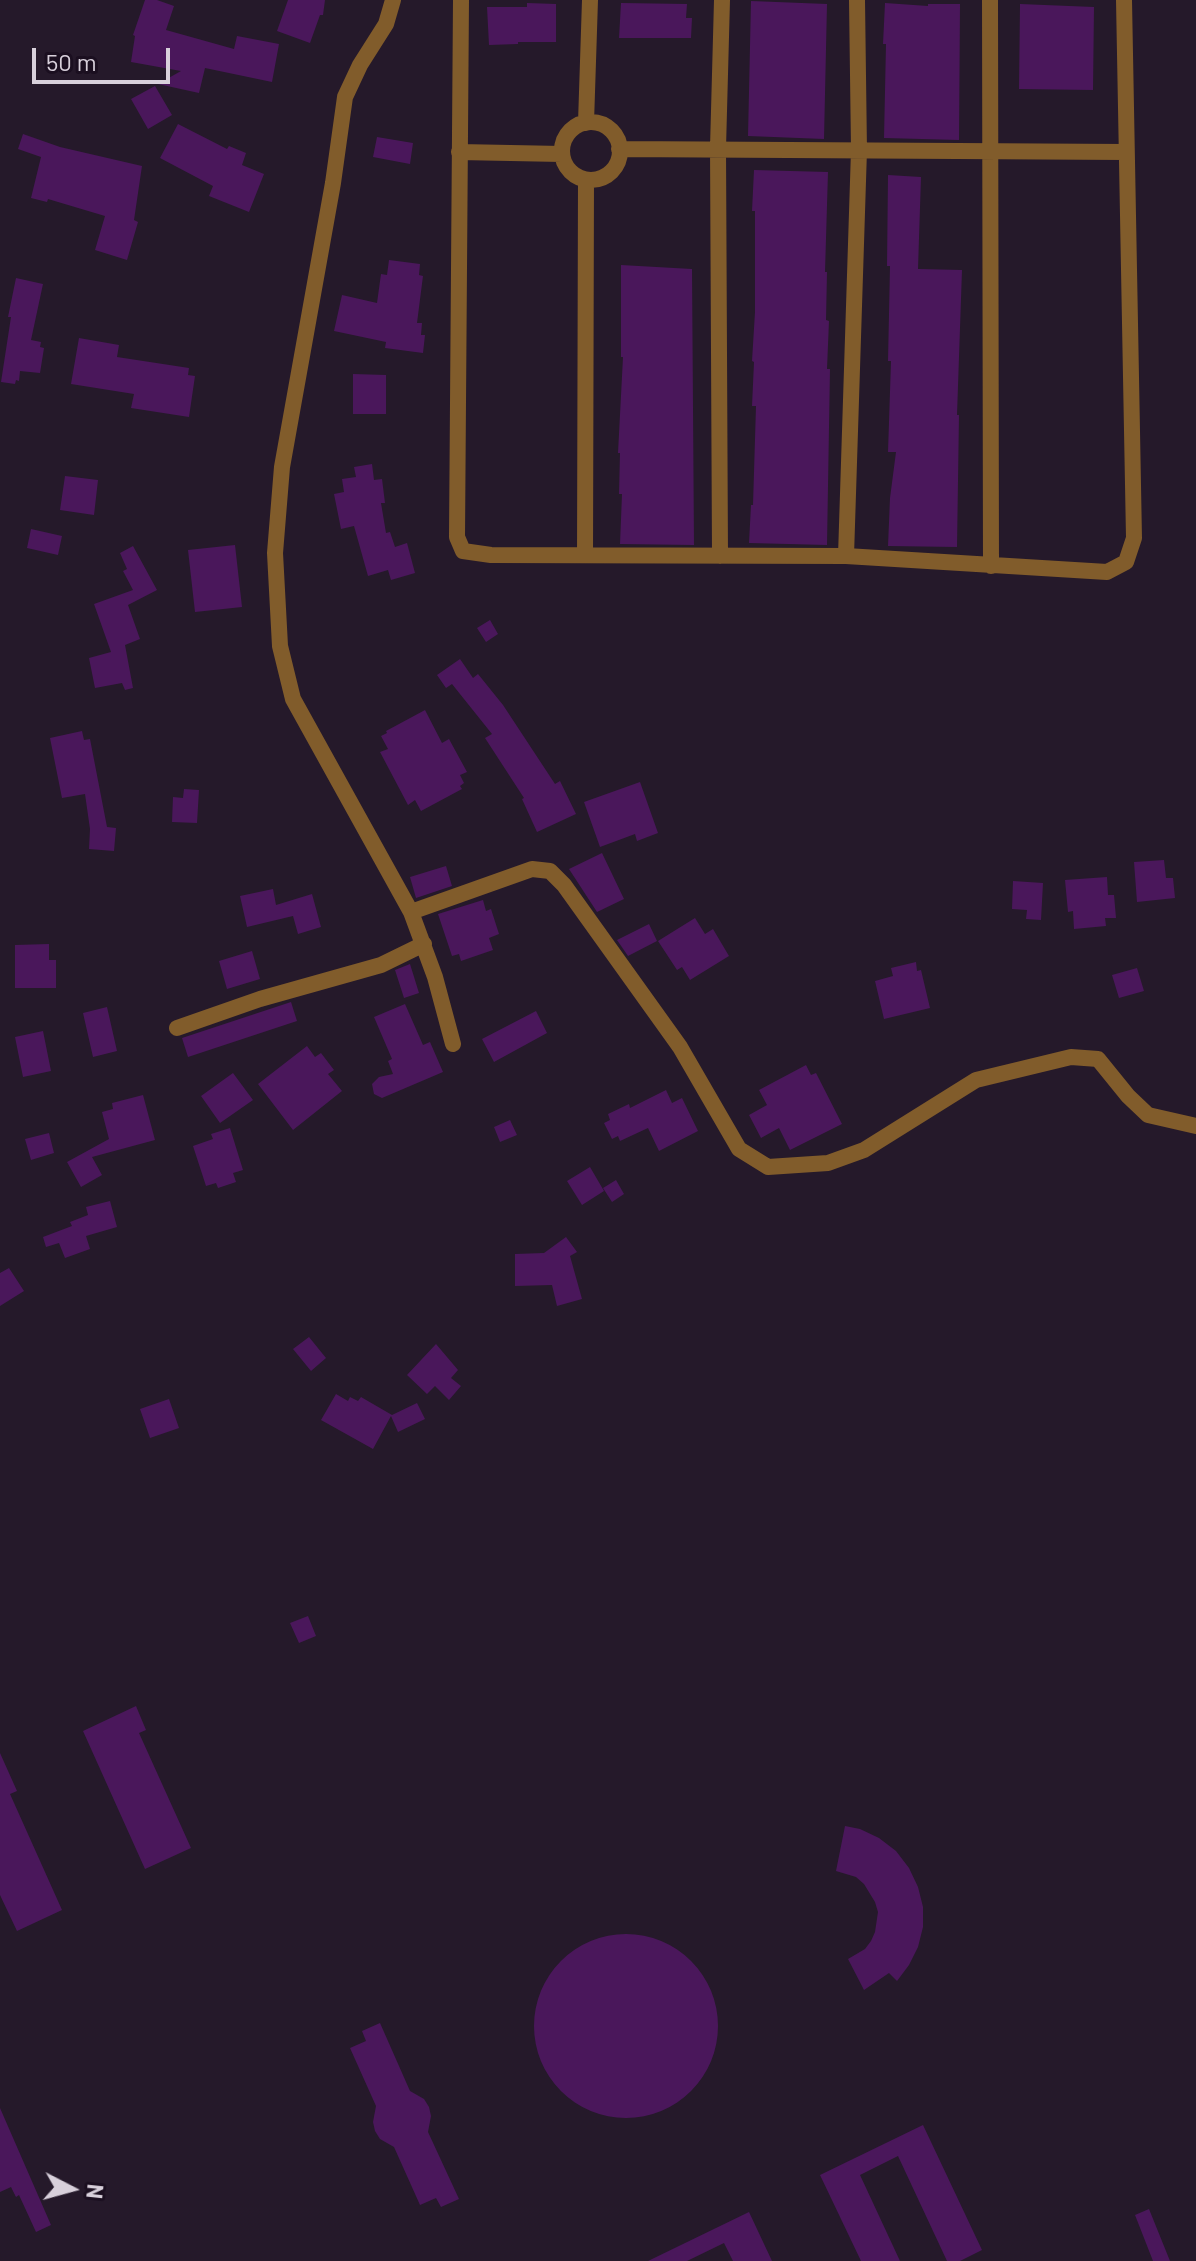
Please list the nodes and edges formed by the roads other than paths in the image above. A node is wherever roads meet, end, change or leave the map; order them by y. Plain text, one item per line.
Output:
1 (393, 0) edge
2 (461, 0) edge
3 (590, 0) edge
4 (722, 0) edge
5 (857, 0) edge
6 (990, 0) edge
7 (1124, 0) edge
8 (586, 123) junction
9 (718, 148) junction
10 (619, 149) junction
11 (859, 150) junction
12 (990, 151) junction
13 (459, 152) junction
14 (1126, 152) junction
15 (562, 154) junction
16 (586, 180) junction
17 (585, 555) junction
18 (720, 556) junction
19 (846, 556) junction
20 (991, 566) junction
21 (411, 912) junction
22 (424, 944) junction
23 (177, 1028) dead end
24 (453, 1044) dead end
25 (1196, 1126) edge

1 - 21 street
2 - 13 street
3 - 8 street
4 - 9 street
5 - 11 street
6 - 12 street
7 - 14 street
8 - 10 street
8 - 15 street
9 - 10 street
9 - 11 street
9 - 18 street
10 - 16 street
11 - 12 street
11 - 19 street
12 - 14 street
12 - 20 street
13 - 15 street
13 - 17 street
14 - 20 street
15 - 16 street
16 - 17 street
17 - 18 street
18 - 19 street
19 - 20 street
21 - 22 street
21 - 25 street
22 - 23 street
22 - 24 street

